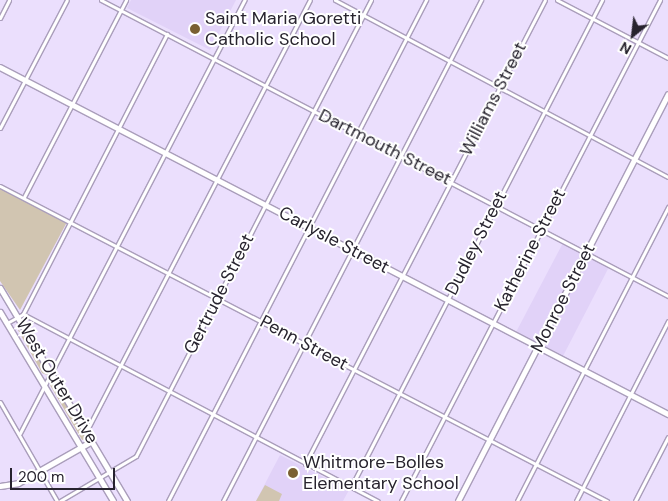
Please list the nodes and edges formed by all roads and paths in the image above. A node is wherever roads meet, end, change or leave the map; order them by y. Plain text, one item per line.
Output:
1 (9, 0) edge
2 (66, 0) edge
3 (101, 0) edge
4 (126, 0) edge
5 (244, 0) edge
6 (310, 0) edge
7 (335, 0) edge
8 (371, 0) edge
9 (426, 0) edge
10 (481, 0) edge
11 (544, 0) edge
12 (557, 0) edge
13 (602, 0) edge
14 (660, 0) edge
15 (121, 10) junction
16 (363, 15) junction
17 (0, 18) edge
18 (593, 19) junction
19 (167, 34) junction
20 (407, 37) junction
21 (638, 42) junction
22 (668, 58) edge
23 (214, 59) junction
24 (451, 60) junction
25 (0, 67) edge
26 (26, 80) junction
27 (266, 86) junction
28 (500, 86) junction
29 (668, 95) edge
30 (72, 104) junction
31 (314, 110) junction
32 (544, 110) junction
33 (0, 128) edge
34 (119, 128) junction
35 (358, 133) junction
36 (590, 135) junction
37 (165, 152) junction
38 (402, 156) junction
39 (634, 159) junction
40 (668, 177) edge
41 (218, 180) junction
42 (451, 182) junction
43 (0, 186) edge
44 (24, 198) junction
45 (265, 204) junction
46 (495, 205) junction
47 (668, 207) edge
48 (70, 222) junction
49 (310, 227) junction
50 (541, 229) junction
51 (116, 246) junction
52 (353, 250) junction
53 (586, 252) junction
54 (170, 273) junction
55 (402, 275) junction
56 (632, 277) junction
57 (0, 288) edge
58 (668, 296) edge
59 (217, 298) junction
60 (448, 299) junction
61 (0, 312) edge
62 (21, 316) junction
63 (261, 320) junction
64 (493, 322) junction
65 (668, 322) edge
66 (7, 323) junction
67 (69, 339) junction
68 (305, 343) junction
69 (538, 346) junction
70 (121, 367) junction
71 (353, 369) junction
72 (584, 370) junction
73 (52, 371) junction
74 (45, 384) junction
75 (168, 392) junction
76 (399, 393) junction
77 (631, 395) junction
78 (0, 402) edge
79 (668, 414) edge
80 (211, 416) junction
81 (445, 416) junction
82 (87, 430) junction
83 (20, 433) junction
84 (668, 437) edge
85 (255, 439) junction
86 (92, 440) junction
87 (490, 440) junction
88 (83, 446) junction
89 (305, 464) junction
90 (536, 464) junction
91 (40, 471) junction
92 (111, 472) junction
93 (100, 478) junction
94 (0, 486) edge
95 (350, 487) junction
96 (582, 488) junction
97 (58, 501) edge
98 (113, 501) edge
99 (127, 501) edge
100 (168, 501) edge
101 (223, 501) edge
102 (378, 501) edge
103 (401, 501) edge
104 (458, 501) edge
105 (517, 501) edge
106 (576, 501) edge
107 (607, 501) edge
108 (635, 501) edge

1 - 17 street
2 - 26 street
3 - 15 street, Dartmouth Street
4 - 15 street
5 - 23 street
6 - 27 street
7 - 16 street
8 - 16 street, Gertrude Street
9 - 20 street
10 - 24 street
11 - 28 street, Williams Street
12 - 18 street
13 - 18 street, Dudley Street
14 - 21 street, Katherine Street
15 - 19 street, Dartmouth Street
15 - 30 street
16 - 20 street
16 - 31 street, Gertrude Street
18 - 21 street
18 - 32 street, Dudley Street
19 - 23 street, Dartmouth Street
19 - 34 street
20 - 24 street
20 - 35 street
21 - 22 street
21 - 36 street, Katherine Street
23 - 27 street, Dartmouth Street
23 - 37 street
24 - 28 street
24 - 38 street
25 - 26 street, Carlysle Street
26 - 30 street, Carlysle Street
26 - 33 street
27 - 31 street, Dartmouth Street
27 - 41 street
28 - 32 street
28 - 42 street, Williams Street
29 - 39 street, Monroe Street
30 - 34 street, Carlysle Street
30 - 44 street
31 - 35 street, Dartmouth Street
31 - 45 street, Gertrude Street
32 - 36 street
32 - 46 street, Dudley Street
34 - 37 street, Carlysle Street
34 - 48 street
35 - 38 street, Dartmouth Street
35 - 49 street
36 - 39 street
36 - 50 street, Katherine Street
37 - 41 street, Carlysle Street
37 - 51 street
38 - 42 street, Dartmouth Street
38 - 52 street
39 - 40 street
39 - 53 street, Monroe Street
41 - 45 street, Carlysle Street
41 - 54 street
42 - 46 street, Dartmouth Street
42 - 55 street, Williams Street
43 - 44 street, Penn Street
44 - 48 street, Penn Street
45 - 49 street, Carlysle Street
45 - 59 street, Gertrude Street
46 - 50 street, Dartmouth Street
46 - 60 street, Dudley Street
47 - 56 street
48 - 51 street, Penn Street
48 - 62 street
49 - 52 street, Carlysle Street
49 - 63 street
50 - 53 street, Dartmouth Street
50 - 64 street, Katherine Street
51 - 54 street, Penn Street
51 - 67 street
52 - 55 street, Carlysle Street
52 - 68 street
53 - 56 street, Dartmouth Street
53 - 69 street, Monroe Street
54 - 59 street, Penn Street
54 - 70 street
55 - 60 street, Carlysle Street
55 - 71 street, Williams Street
56 - 58 street, Dartmouth Street
56 - 72 street
57 - 62 main road, West Outer Drive
59 - 63 street, Penn Street
59 - 75 street, Gertrude Street
60 - 64 street, Carlysle Street
60 - 76 street, Dudley Street
61 - 66 main road, West Outer Drive
62 - 66 street
62 - 67 street
62 - 73 main road, West Outer Drive
63 - 68 street, Penn Street
63 - 80 street
64 - 69 street, Carlysle Street
64 - 81 street, Katherine Street
65 - 77 street
66 - 74 main road, West Outer Drive
67 - 70 street
67 - 73 street
68 - 71 street, Penn Street
68 - 85 street
69 - 72 street, Carlysle Street
69 - 87 street, Monroe Street
70 - 75 street
70 - 82 street
71 - 76 street, Penn Street
71 - 89 street, Williams Street
72 - 77 street, Carlysle Street
72 - 90 street
73 - 74 street
73 - 82 main road, West Outer Drive
74 - 83 street
74 - 88 main road, West Outer Drive
75 - 80 street
75 - 92 street, Gertrude Street
76 - 81 street, Penn Street
76 - 95 street, Dudley Street
77 - 79 street, Carlysle Street
77 - 96 street
78 - 83 street
80 - 85 street
80 - 100 street
81 - 87 street, Penn Street
81 - 103 street, Katherine Street
82 - 86 main road, West Outer Drive
83 - 91 street
84 - 108 street
85 - 89 street
85 - 101 street
86 - 88 main road
86 - 92 main road, West Outer Drive
87 - 90 street, Penn Street
87 - 104 street, Monroe Street
88 - 91 main road
88 - 93 main road, West Outer Drive
89 - 95 street
90 - 96 street, Penn Street
90 - 105 street
91 - 94 main road
91 - 97 street
92 - 93 street, Gertrude Street
92 - 99 main road, West Outer Drive
93 - 97 street, Gertrude Street
93 - 98 main road, West Outer Drive
95 - 102 street
96 - 106 street
96 - 107 street, Penn Street

